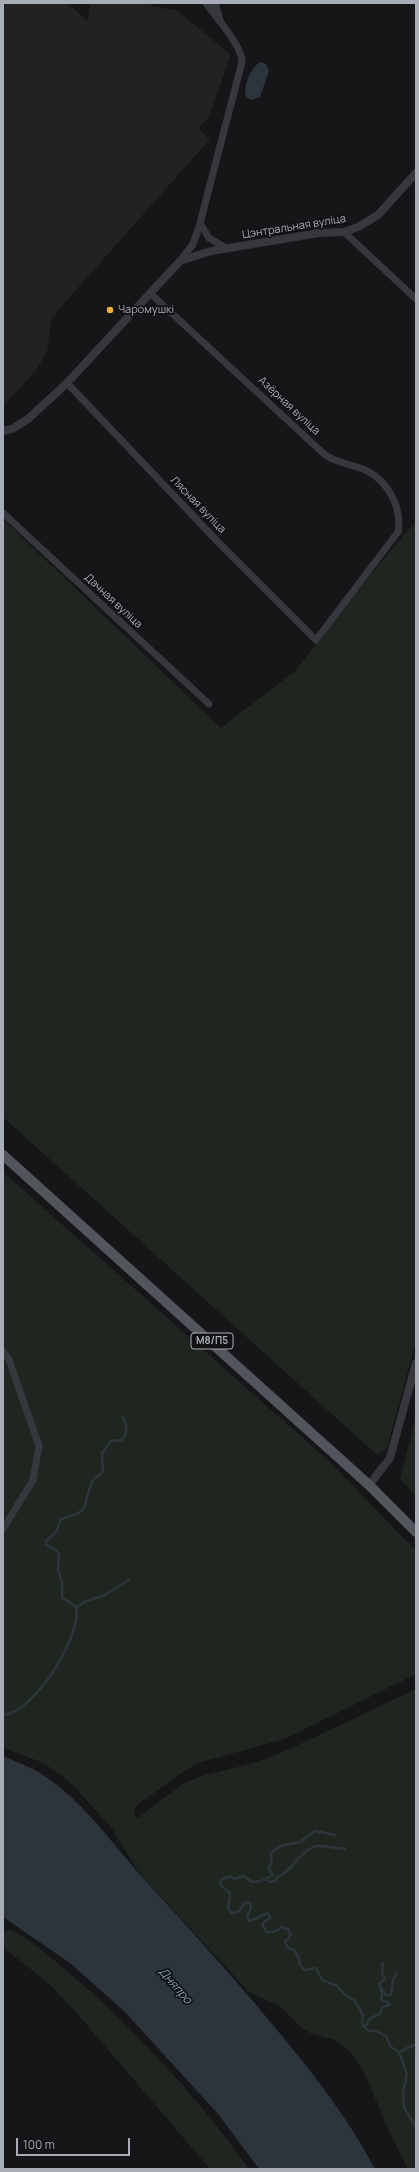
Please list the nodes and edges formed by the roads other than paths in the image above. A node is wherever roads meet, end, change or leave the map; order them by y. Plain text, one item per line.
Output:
1 (206, 3) edge
2 (215, 3) edge
3 (223, 28) junction
4 (416, 173) edge
5 (200, 223) junction
6 (344, 232) junction
7 (226, 248) junction
8 (180, 261) junction
9 (151, 294) junction
10 (416, 299) edge
11 (67, 383) junction
12 (3, 432) edge
13 (3, 513) edge
14 (316, 640) joint
15 (209, 704) dead end
16 (3, 1155) edge
17 (3, 1351) edge
18 (416, 1363) edge
19 (369, 1484) junction
20 (3, 1529) edge
21 (416, 1532) edge

1 - 3 street
2 - 3 street
3 - 5 street
4 - 6 street, Цэнтральная вуліца
5 - 7 street
5 - 8 street
6 - 7 street, Цэнтральная вуліца
6 - 10 street
7 - 8 street, Цэнтральная вуліца
8 - 9 street
9 - 11 street
9 - 14 street, Азёрная вуліца
11 - 12 street
11 - 14 street, Лясная вуліца
13 - 15 street, Дачная вуліца
16 - 19 main road, М8/П5
17 - 20 street
18 - 19 street
19 - 21 main road, М8/П5

